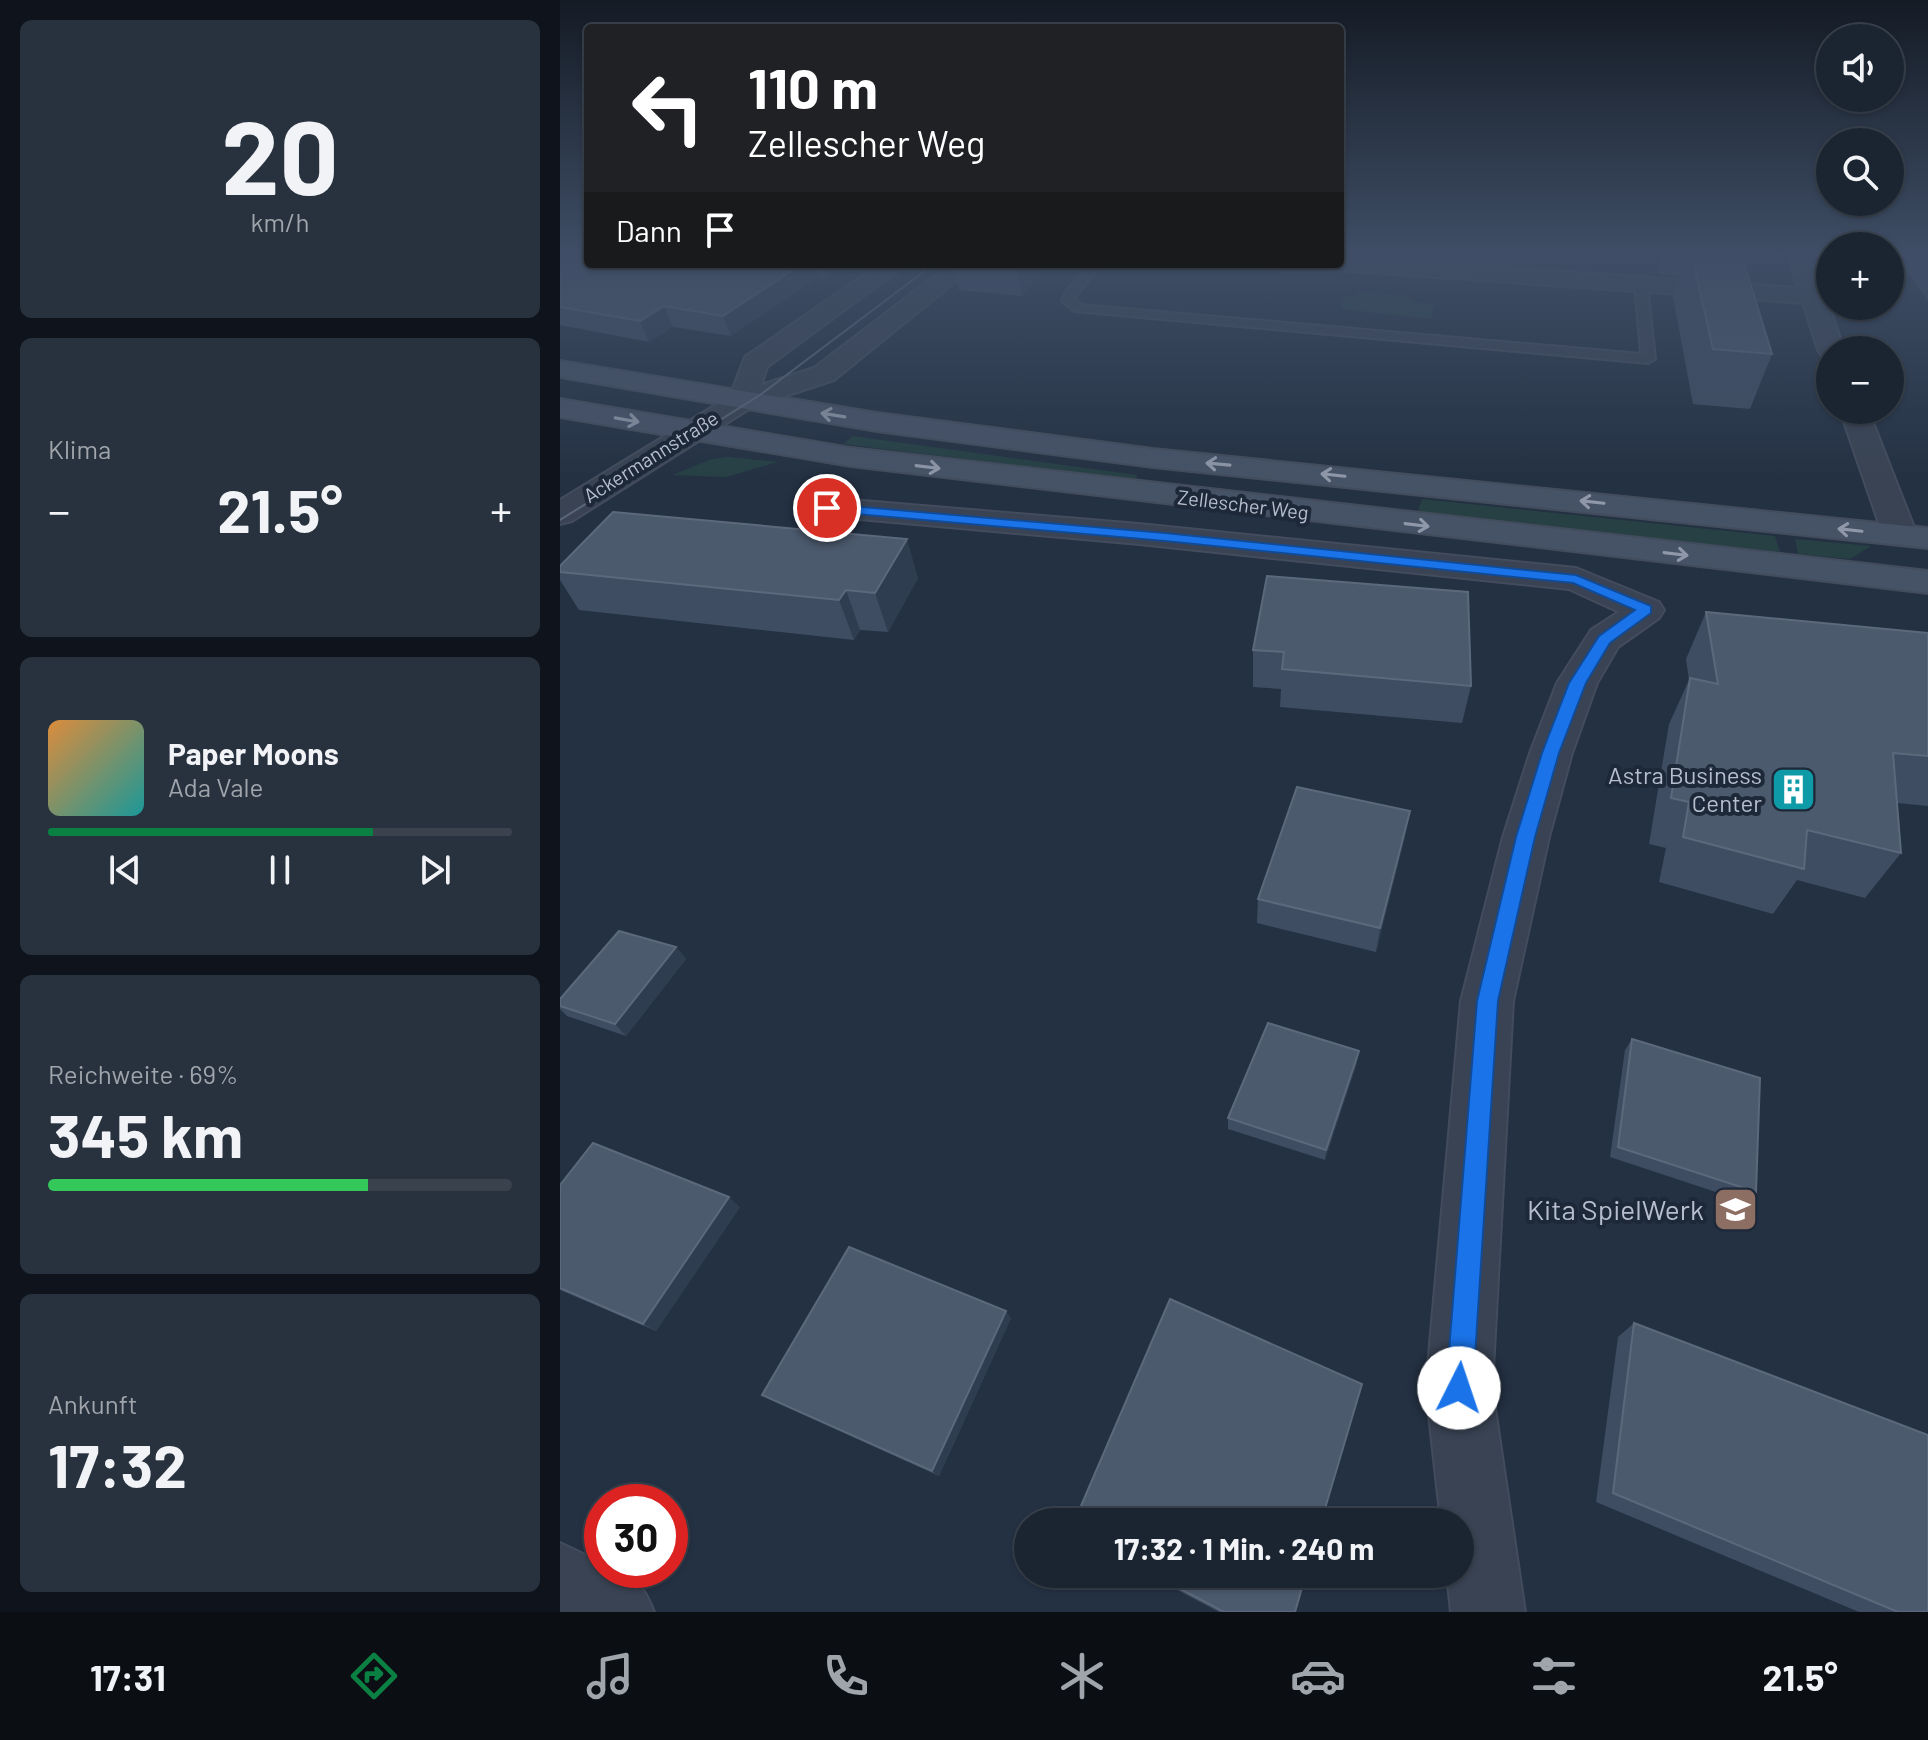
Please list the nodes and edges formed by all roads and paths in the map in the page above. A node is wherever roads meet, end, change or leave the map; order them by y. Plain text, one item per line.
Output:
1 (804, 328) edge
2 (883, 328) edge
3 (1304, 328) edge
4 (1645, 328) edge
5 (560, 369) edge
6 (742, 401) junction
7 (560, 408) edge
8 (1861, 424) edge
9 (693, 432) junction
10 (827, 508) dead end
11 (560, 514) edge
12 (1914, 537) edge
13 (1928, 582) edge
14 (560, 1580) edge
15 (617, 1612) edge
16 (1488, 1612) edge

1 - 6 street
2 - 6 street, Ackermannstraße
3 - 4 lane
5 - 6 main road, Zellescher Weg
6 - 9 street, Ackermannstraße
12 -> 6 main road, Zellescher Weg
7 -> 9 main road, Zellescher Weg
8 - 12 street
9 - 11 street, Ackermannstraße
9 -> 13 main road, Zellescher Weg
10 - 16 street, Zellescher Weg
14 - 15 street

